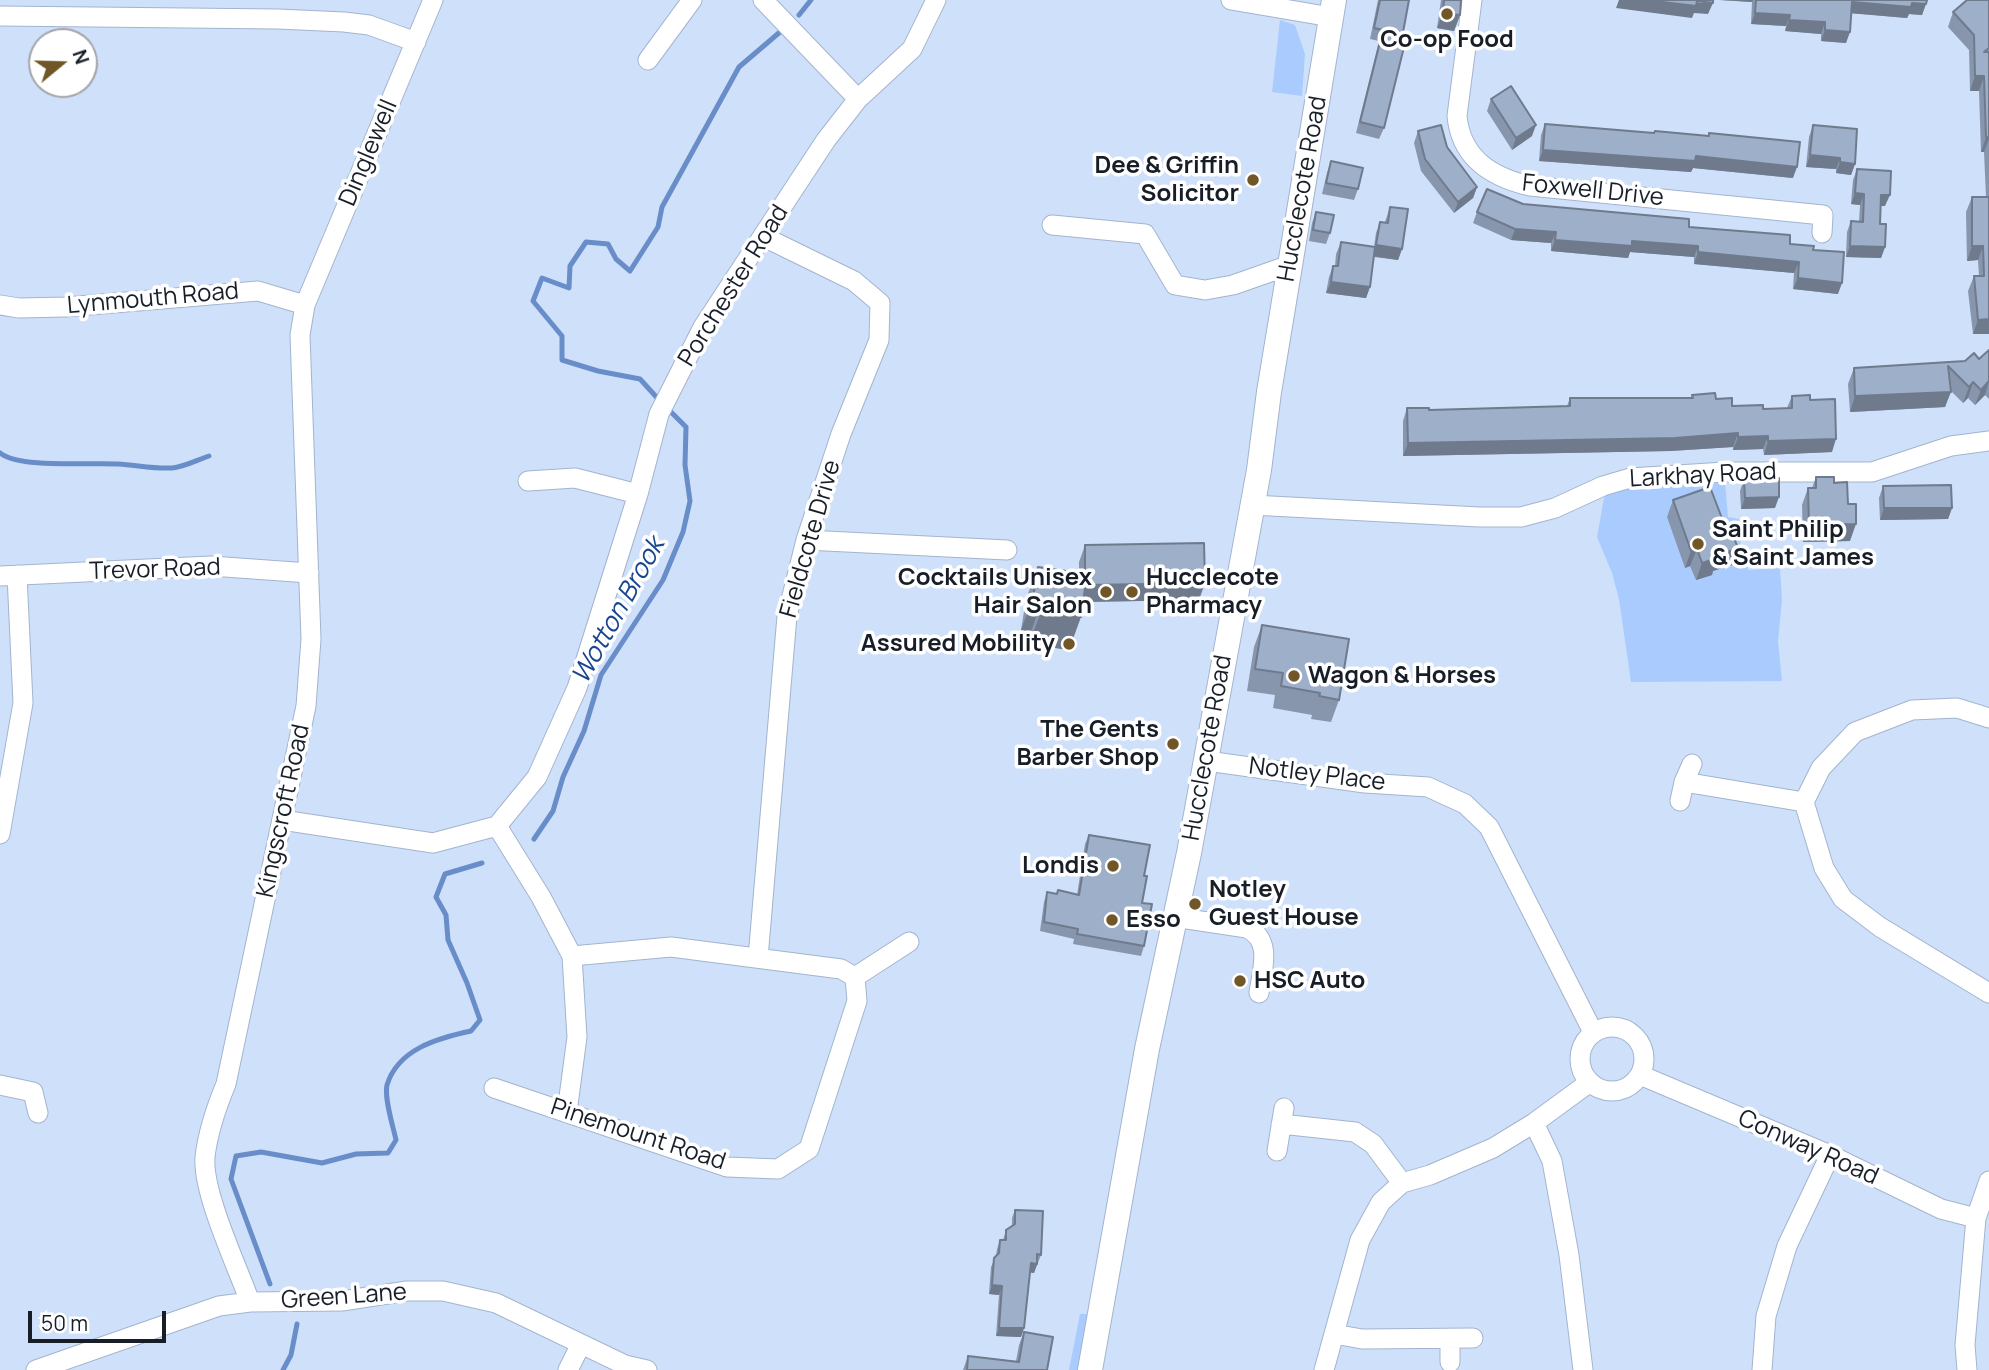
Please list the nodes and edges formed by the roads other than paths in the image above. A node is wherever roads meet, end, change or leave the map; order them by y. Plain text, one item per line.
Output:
1 (433, 0) edge
2 (692, 0) edge
3 (763, 0) edge
4 (936, 0) edge
5 (1231, 0) edge
6 (1472, 0) edge
7 (1332, 8) edge
8 (0, 16) edge
9 (416, 41) junction
10 (648, 60) dead end
11 (858, 99) junction
12 (1823, 216) dead end
13 (1052, 225) dead end
14 (764, 237) junction
15 (1290, 265) junction
16 (0, 305) edge
17 (305, 305) junction
18 (1989, 441) edge
19 (528, 481) dead end
20 (638, 494) junction
21 (1252, 505) junction
22 (806, 540) junction
23 (1007, 551) dead end
24 (309, 573) junction
25 (8, 575) edge
26 (1989, 718) edge
27 (1207, 761) junction
28 (1685, 782) dead end
29 (1804, 802) junction
30 (282, 820) junction
31 (497, 826) junction
32 (0, 834) edge
33 (1174, 917) junction
34 (909, 942) dead end
35 (572, 956) junction
36 (758, 958) junction
37 (855, 977) junction
38 (1259, 993) dead end
39 (1989, 993) edge
40 (1592, 1032) junction
41 (1640, 1076) junction
42 (1590, 1082) junction
43 (0, 1085) edge
44 (494, 1088) dead end
45 (38, 1100) dead end
46 (567, 1112) junction
47 (1534, 1124) junction
48 (1277, 1151) dead end
49 (1830, 1155) junction
50 (1989, 1181) edge
51 (1402, 1182) junction
52 (1976, 1218) junction
53 (250, 1302) junction
54 (1334, 1334) junction
55 (1450, 1338) junction
56 (1473, 1338) dead end
57 (580, 1345) junction
58 (1451, 1362) dead end
59 (36, 1370) edge
60 (568, 1370) edge
61 (647, 1370) edge
62 (1090, 1370) edge
63 (1324, 1370) edge
64 (1583, 1370) edge
65 (1762, 1370) edge
66 (1967, 1370) edge

1 - 9 street, Dinglewell
2 - 10 street
3 - 11 street
4 - 11 street, Porchester Road
5 - 7 street
6 - 12 street, Foxwell Drive
7 - 15 street, Hucclecote Road
8 - 9 street
9 - 17 street, Dinglewell
11 - 14 street, Porchester Road
13 - 15 street
14 - 20 street, Porchester Road
14 - 22 street, Fieldcote Drive
15 - 21 street, Hucclecote Road
16 - 17 street, Lynmouth Road
17 - 24 street, Kingscroft Road
18 - 21 street, Larkhay Road
19 - 20 street
20 - 31 street, Porchester Road
21 - 27 street, Hucclecote Road
22 - 23 street
22 - 36 street, Fieldcote Drive
24 - 25 street, Trevor Road
24 - 30 street, Kingscroft Road
25 - 32 street
26 - 29 street
27 - 33 street, Hucclecote Road
27 - 40 street, Notley Place
28 - 29 street
29 - 39 street
30 - 31 street
30 - 53 street, Kingscroft Road
31 - 35 street
33 - 38 street
33 - 62 street, Hucclecote Road
34 - 37 street
35 - 36 street
35 - 46 street
36 - 37 street
37 - 46 street, Pinemount Road
40 - 41 street
40 - 42 street
41 - 42 street
41 - 49 street, Conway Road
42 - 47 street
43 - 45 street
44 - 46 street, Pinemount Road
47 - 51 street
47 - 64 street
48 - 51 street
49 - 52 street, Conway Road
49 - 65 street
50 - 52 street
51 - 54 street
52 - 66 street
53 - 57 street, Green Lane
53 - 59 street, Green Lane
54 - 55 street
54 - 63 street
55 - 56 street
55 - 58 street
57 - 60 street
57 - 61 street, Green Lane

